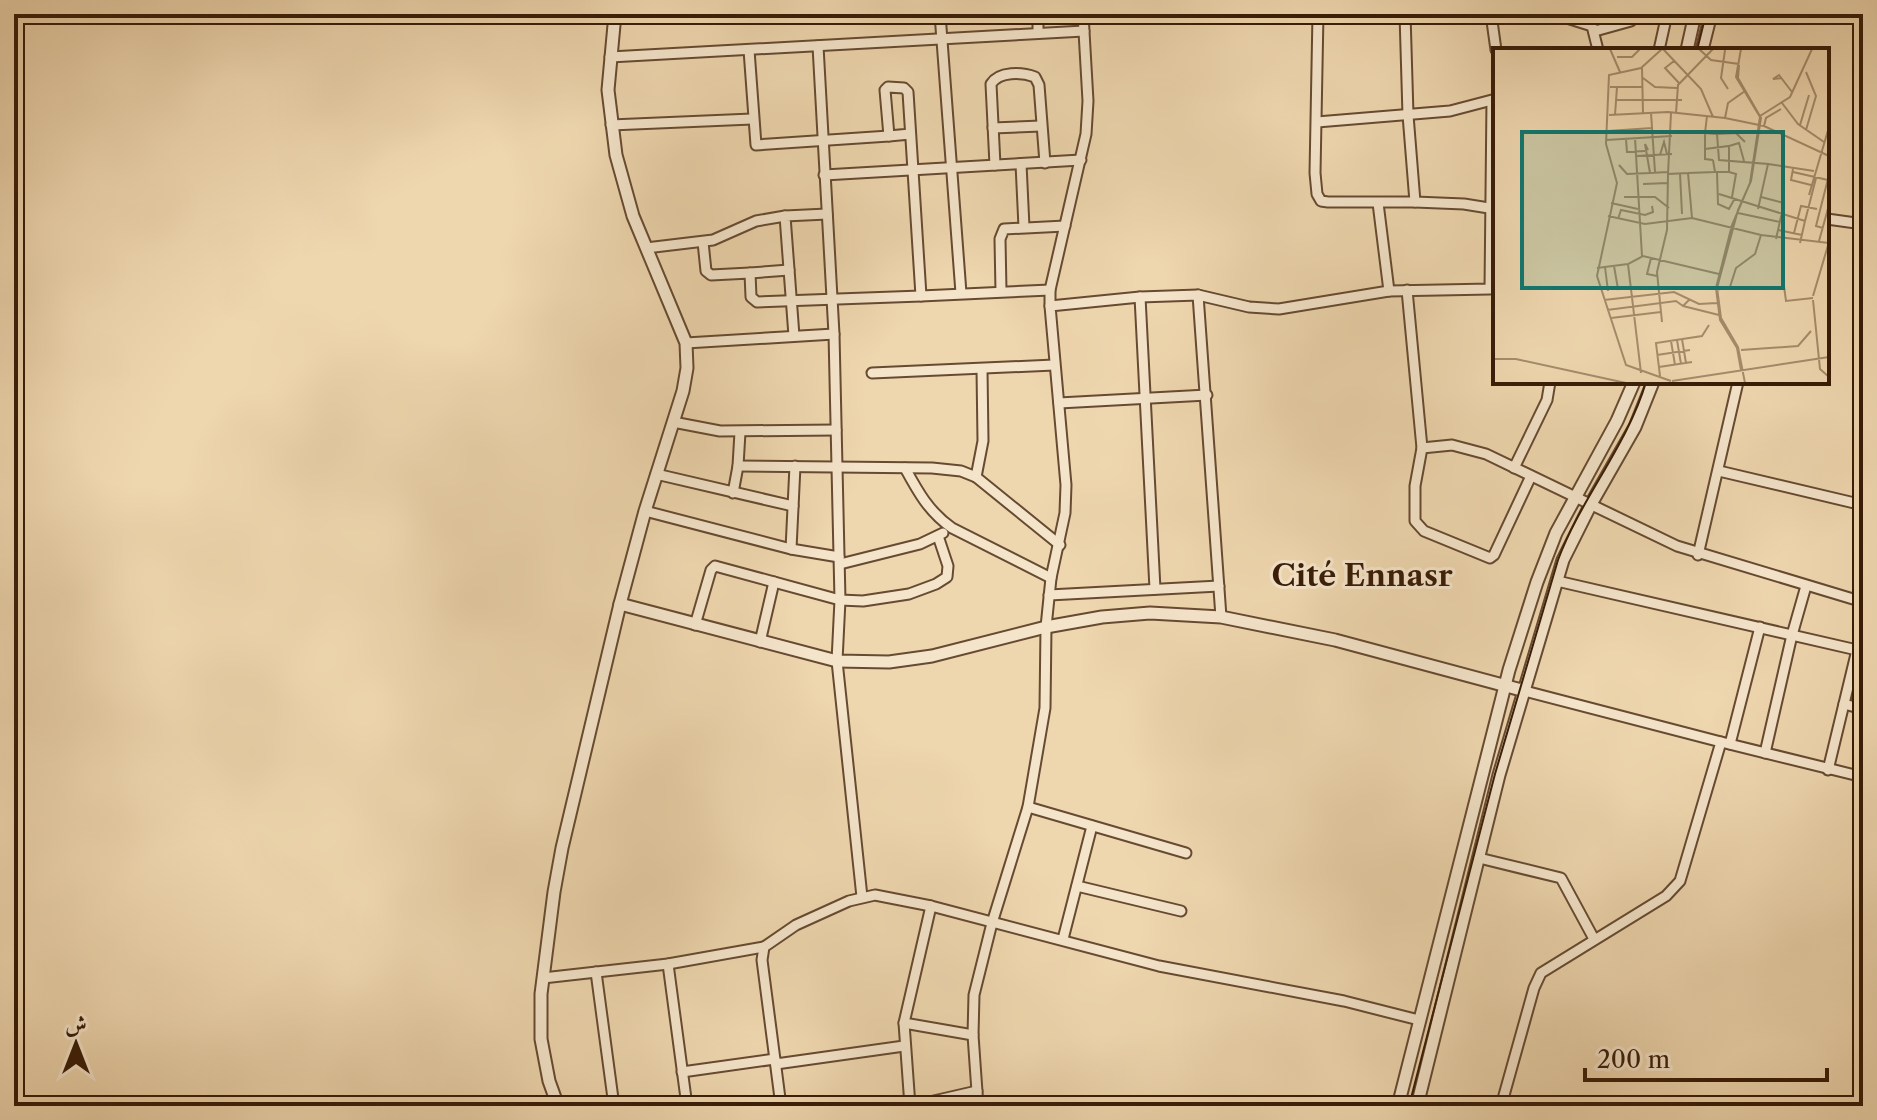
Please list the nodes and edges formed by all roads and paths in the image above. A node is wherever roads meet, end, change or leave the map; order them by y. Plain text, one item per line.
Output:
1 (615, 14) edge
2 (940, 14) edge
3 (1038, 14) edge
4 (1083, 14) edge
5 (1318, 14) edge
6 (1405, 14) edge
7 (1420, 14) edge
8 (1445, 14) edge
9 (1491, 14) edge
10 (1554, 14) edge
11 (1636, 14) edge
12 (1667, 14) edge
13 (1695, 14) edge
14 (1711, 14) edge
15 (1084, 31) junction
16 (1595, 31) junction
17 (1038, 33) junction
18 (942, 38) junction
19 (818, 46) junction
20 (1496, 48) edge
21 (1598, 48) edge
22 (1659, 48) edge
23 (1687, 48) edge
24 (1702, 48) edge
25 (749, 50) junction
26 (610, 57) junction
27 (1493, 100) edge
28 (1408, 115) junction
29 (752, 119) junction
30 (1317, 122) junction
31 (611, 125) junction
32 (1041, 126) junction
33 (993, 128) junction
34 (910, 134) junction
35 (889, 136) junction
36 (822, 142) junction
37 (1081, 160) junction
38 (1045, 163) junction
39 (1021, 164) junction
40 (995, 165) junction
41 (951, 167) junction
42 (912, 170) junction
43 (824, 175) junction
44 (1415, 202) junction
45 (1378, 203) junction
46 (1493, 209) edge
47 (827, 214) junction
48 (785, 216) junction
49 (1829, 219) edge
50 (1863, 224) edge
51 (1065, 226) junction
52 (1024, 227) junction
53 (703, 242) junction
54 (646, 248) junction
55 (789, 270) junction
56 (750, 273) junction
57 (1493, 289) edge
58 (1050, 290) junction
59 (1407, 290) junction
60 (1001, 291) junction
61 (1389, 291) junction
62 (961, 293) junction
63 (1198, 295) junction
64 (921, 296) junction
65 (1140, 297) junction
66 (833, 301) junction
67 (791, 302) junction
68 (1050, 306) junction
69 (834, 334) junction
70 (794, 336) junction
71 (686, 343) junction
72 (1054, 365) junction
73 (982, 369) junction
74 (872, 373) dead end
75 (1550, 384) edge
76 (1633, 384) edge
77 (1652, 384) edge
78 (1738, 384) edge
79 (1207, 395) junction
80 (1144, 398) junction
81 (1059, 403) junction
82 (673, 422) junction
83 (836, 430) junction
84 (740, 432) junction
85 (1422, 448) junction
86 (738, 466) junction
87 (795, 466) junction
88 (837, 466) junction
89 (905, 468) junction
90 (1514, 468) junction
91 (1719, 471) junction
92 (656, 474) junction
93 (1531, 476) junction
94 (976, 477) junction
95 (733, 493) junction
96 (1574, 498) junction
97 (1591, 504) junction
98 (1863, 505) edge
99 (793, 506) junction
100 (645, 511) junction
101 (952, 528) junction
102 (938, 536) junction
103 (1060, 545) junction
104 (791, 549) junction
105 (1698, 555) junction
106 (839, 561) junction
107 (1051, 578) junction
108 (1557, 581) junction
109 (774, 582) junction
110 (1219, 586) junction
111 (1806, 586) junction
112 (1155, 589) junction
113 (1049, 595) junction
114 (840, 600) junction
115 (1863, 602) edge
116 (620, 604) junction
117 (1221, 617) junction
118 (695, 625) junction
119 (1863, 625) edge
120 (1046, 627) junction
121 (1760, 627) junction
122 (1792, 635) junction
123 (760, 642) junction
124 (1857, 650) junction
125 (837, 661) junction
126 (1505, 685) junction
127 (1525, 691) junction
128 (1844, 704) junction
129 (1863, 709) edge
130 (1726, 743) junction
131 (1765, 753) junction
132 (1828, 770) junction
133 (1863, 777) edge
134 (1028, 807) junction
135 (1092, 826) junction
136 (1186, 853) dead end
137 (1479, 858) junction
138 (1077, 886) junction
139 (862, 897) junction
140 (931, 906) junction
141 (1181, 911) dead end
142 (992, 923) junction
143 (1063, 939) junction
144 (1594, 939) junction
145 (764, 947) junction
146 (668, 964) junction
147 (596, 972) junction
148 (543, 978) junction
149 (1419, 1020) junction
150 (904, 1023) junction
151 (973, 1035) junction
152 (904, 1046) junction
153 (775, 1061) junction
154 (682, 1072) junction
155 (977, 1091) junction
156 (558, 1106) edge
157 (614, 1106) edge
158 (687, 1106) edge
159 (781, 1106) edge
160 (911, 1106) edge
161 (978, 1106) edge
162 (1398, 1106) edge
163 (1417, 1106) edge
164 (1501, 1106) edge

1 - 26 street
2 - 18 street
3 - 17 street
4 - 15 street
5 - 30 street
6 - 28 street
7 - 8 street
9 - 20 street
10 - 16 street
11 - 16 street
12 - 22 street
13 - 23 street
14 - 24 street
15 - 17 street
15 - 37 street
16 - 21 street
17 - 18 street
18 - 19 street
18 - 41 street
19 - 25 street
19 - 36 street
25 - 26 street
25 - 29 street
26 - 31 street
27 - 28 street
28 - 30 street
28 - 44 street
29 - 31 street
29 - 36 street
30 - 45 street
31 - 54 street
32 - 33 street
32 - 33 street
32 - 38 street
33 - 40 street
34 - 35 street
34 - 35 street
34 - 42 street
35 - 36 street
36 - 43 street
37 - 38 street
37 - 51 street
38 - 39 street
39 - 40 street
39 - 52 street
40 - 41 street
41 - 42 street
41 - 62 street
42 - 43 street
42 - 64 street
43 - 47 street
44 - 45 street
44 - 46 street
45 - 61 street
47 - 48 street
47 - 66 street
48 - 53 street
48 - 55 street
49 - 50 street
51 - 52 street
51 - 58 street
52 - 60 street
53 - 54 street
53 - 56 street
54 - 71 street
55 - 56 street
55 - 67 street
56 - 67 street
57 - 59 street
58 - 60 street
58 - 68 street
59 - 61 street
59 - 85 street
60 - 62 street
61 - 63 street
62 - 64 street
63 - 65 street
63 - 79 street
64 - 66 street
65 - 68 street
65 - 80 street
66 - 67 street
66 - 69 street
67 - 70 street
68 - 72 street
69 - 70 street
69 - 83 street
70 - 71 street
71 - 82 street
72 - 73 street
72 - 81 street
73 - 74 street
73 - 94 street
75 - 90 street
76 - 96 street
77 - 97 street
78 - 91 street
79 - 80 street
79 - 110 street
80 - 81 street
80 - 112 street
81 - 103 street
82 - 84 street
82 - 92 street
83 - 84 street
83 - 88 street
84 - 86 street
85 - 90 street
85 - 93 street
86 - 87 street
86 - 95 street
87 - 88 street
87 - 99 street
88 - 89 street
88 - 106 street
89 - 94 street
89 - 101 street
90 - 93 street
91 - 98 street
91 - 105 street
92 - 95 street
92 - 100 street
93 - 96 street
94 - 103 street
95 - 99 street
96 - 97 street
96 - 126 street
97 - 105 street
97 - 108 street
99 - 104 street
100 - 104 street
100 - 116 street
101 - 102 street
101 - 107 street
102 - 106 street
102 - 114 street
103 - 107 street
104 - 106 street
105 - 111 street
106 - 114 street
107 - 113 street
108 - 121 street
108 - 127 street
109 - 114 street
109 - 118 street
109 - 123 street
110 - 112 street
110 - 117 street
111 - 115 street
111 - 122 street
112 - 113 street
113 - 120 street
114 - 125 street
116 - 118 street
116 - 148 street
117 - 120 street
117 - 126 street
118 - 123 street
119 - 124 street
120 - 125 street
120 - 134 street
121 - 122 street
121 - 130 street
122 - 124 street
122 - 131 street
123 - 125 street
124 - 128 street
125 - 139 street
126 - 127 street
126 - 149 street
127 - 130 street
127 - 137 street
128 - 129 street
128 - 132 street
130 - 131 street
130 - 144 street
131 - 132 street
132 - 133 street
134 - 135 street
134 - 142 street
135 - 136 street
135 - 138 street
137 - 144 street
137 - 163 street
138 - 141 street
138 - 143 street
139 - 140 street
139 - 145 street
140 - 142 street
140 - 150 street
142 - 143 street
142 - 151 street
143 - 149 street
144 - 164 street
145 - 146 street
145 - 153 street
146 - 147 street
146 - 154 street
147 - 148 street
147 - 157 street
148 - 156 street
149 - 162 street
150 - 151 street
150 - 152 street
151 - 155 street
152 - 153 street
152 - 160 street
153 - 154 street
153 - 159 street
154 - 158 street
155 - 160 street
155 - 161 street

